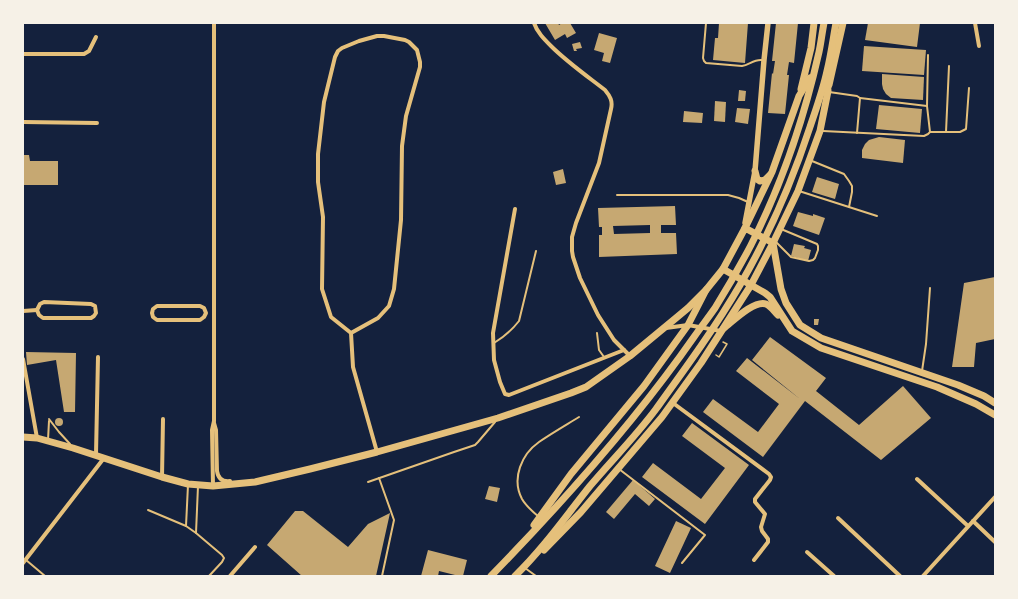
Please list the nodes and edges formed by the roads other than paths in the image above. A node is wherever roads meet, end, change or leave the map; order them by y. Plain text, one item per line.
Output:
1 (214, 23) edge
2 (534, 23) edge
3 (706, 23) edge
4 (768, 23) edge
5 (815, 23) edge
6 (824, 23) edge
7 (836, 23) edge
8 (842, 23) edge
9 (975, 23) edge
10 (96, 37) dead end
11 (980, 46) dead end
12 (819, 50) junction
13 (831, 52) junction
14 (23, 54) edge
15 (928, 55) dead end
16 (764, 60) junction
17 (949, 66) dead end
18 (814, 71) junction
19 (827, 72) junction
20 (970, 88) dead end
21 (828, 91) junction
22 (799, 96) junction
23 (860, 98) junction
24 (927, 106) junction
25 (23, 122) edge
26 (97, 123) dead end
27 (820, 131) junction
28 (930, 132) junction
29 (946, 132) junction
30 (857, 133) junction
31 (809, 160) junction
32 (756, 171) junction
33 (772, 172) junction
34 (798, 190) junction
35 (617, 195) dead end
36 (749, 202) junction
37 (849, 207) junction
38 (515, 209) dead end
39 (877, 216) dead end
40 (745, 228) junction
41 (780, 229) junction
42 (774, 241) junction
43 (536, 251) dead end
44 (725, 270) junction
45 (749, 284) junction
46 (930, 288) dead end
47 (706, 290) junction
48 (37, 310) junction
49 (23, 311) edge
50 (206, 313) junction
51 (214, 314) junction
52 (689, 325) junction
53 (664, 328) junction
54 (720, 330) junction
55 (792, 331) junction
56 (351, 333) junction
57 (597, 333) dead end
58 (493, 344) junction
59 (624, 350) junction
60 (630, 356) junction
61 (98, 357) dead end
62 (604, 358) junction
63 (23, 359) edge
64 (922, 373) junction
65 (673, 403) junction
66 (995, 403) edge
67 (995, 415) edge
68 (579, 417) dead end
69 (498, 418) junction
70 (163, 419) dead end
71 (214, 421) junction
72 (23, 437) edge
73 (37, 438) junction
74 (48, 440) junction
75 (73, 448) junction
76 (378, 452) junction
77 (96, 454) junction
78 (104, 458) junction
79 (619, 468) junction
80 (162, 477) junction
81 (379, 478) junction
82 (917, 479) dead end
83 (262, 480) junction
84 (368, 482) dead end
85 (188, 484) junction
86 (198, 484) junction
87 (212, 486) junction
88 (995, 497) edge
89 (148, 510) dead end
90 (540, 517) junction
91 (838, 518) dead end
92 (973, 521) junction
93 (186, 526) junction
94 (968, 526) junction
95 (196, 533) junction
96 (995, 542) edge
97 (255, 547) dead end
98 (807, 552) dead end
99 (511, 555) junction
100 (754, 560) dead end
101 (24, 562) edge
102 (682, 563) dead end
103 (524, 567) junction
104 (45, 576) edge
105 (209, 576) edge
106 (230, 576) edge
107 (382, 576) edge
108 (491, 576) edge
109 (515, 576) edge
110 (536, 576) edge
111 (834, 576) edge
112 (900, 576) edge
113 (923, 576) edge

1 - 51 street
2 - 59 street
3 - 16 lane
4 - 16 street
5 - 12 main road
5 - 22 main road
6 - 12 main road
7 - 13 main road
8 - 13 main road
8 - 21 main road
9 - 11 street
10 - 14 street
12 - 18 main road
13 - 19 main road
15 - 24 lane
16 - 32 street
17 - 29 lane
18 - 22 main road
18 - 99 main road
19 - 21 main road
19 - 103 main road
20 - 29 lane
21 - 23 lane
21 - 27 main road
22 - 33 main road
23 - 24 lane
23 - 30 lane
24 - 28 lane
25 - 26 street
27 - 30 lane
27 - 31 main road
28 - 29 lane
28 - 30 lane
31 - 34 main road
31 - 37 lane
32 - 33 main road
32 - 36 street
33 - 40 main road
34 - 37 lane
34 - 41 main road
35 - 36 lane
36 - 40 street
37 - 39 lane
38 - 58 street
40 - 42 main road
40 - 44 main road
41 - 42 main road
41 - 42 lane
42 - 45 main road
42 - 64 main road
43 - 58 lane
44 - 45 main road
44 - 47 main road
45 - 54 main road
45 - 55 main road
46 - 64 lane
47 - 52 main road
47 - 53 main road
48 - 48 street
48 - 49 street
50 - 50 street
50 - 51 street
51 - 71 street
52 - 53 street
52 - 54 street
52 - 90 main road
53 - 60 main road
54 - 55 main road
54 - 65 main road
55 - 67 main road
56 - 56 street
56 - 76 street
57 - 62 lane
58 - 62 street
59 - 60 street
59 - 62 street
60 - 69 main road
61 - 77 street
63 - 73 street
64 - 66 main road
65 - 79 main road
65 - 100 street
68 - 90 lane
69 - 76 main road
69 - 81 lane
70 - 80 street
71 - 83 street
71 - 87 street
72 - 73 main road
73 - 74 main road
74 - 75 main road
74 - 75 lane
75 - 77 main road
76 - 83 main road
77 - 78 main road
78 - 80 main road
78 - 101 street
79 - 102 lane
79 - 103 main road
80 - 85 main road
81 - 84 lane
81 - 107 lane
82 - 94 street
83 - 87 main road
85 - 86 main road
85 - 93 lane
86 - 87 main road
86 - 95 lane
88 - 92 street
89 - 93 lane
90 - 99 main road
91 - 112 street
92 - 94 street
92 - 96 street
93 - 95 lane
94 - 113 street
95 - 105 lane
97 - 106 street
98 - 111 street
99 - 108 main road
101 - 104 lane
103 - 109 main road
103 - 110 lane

